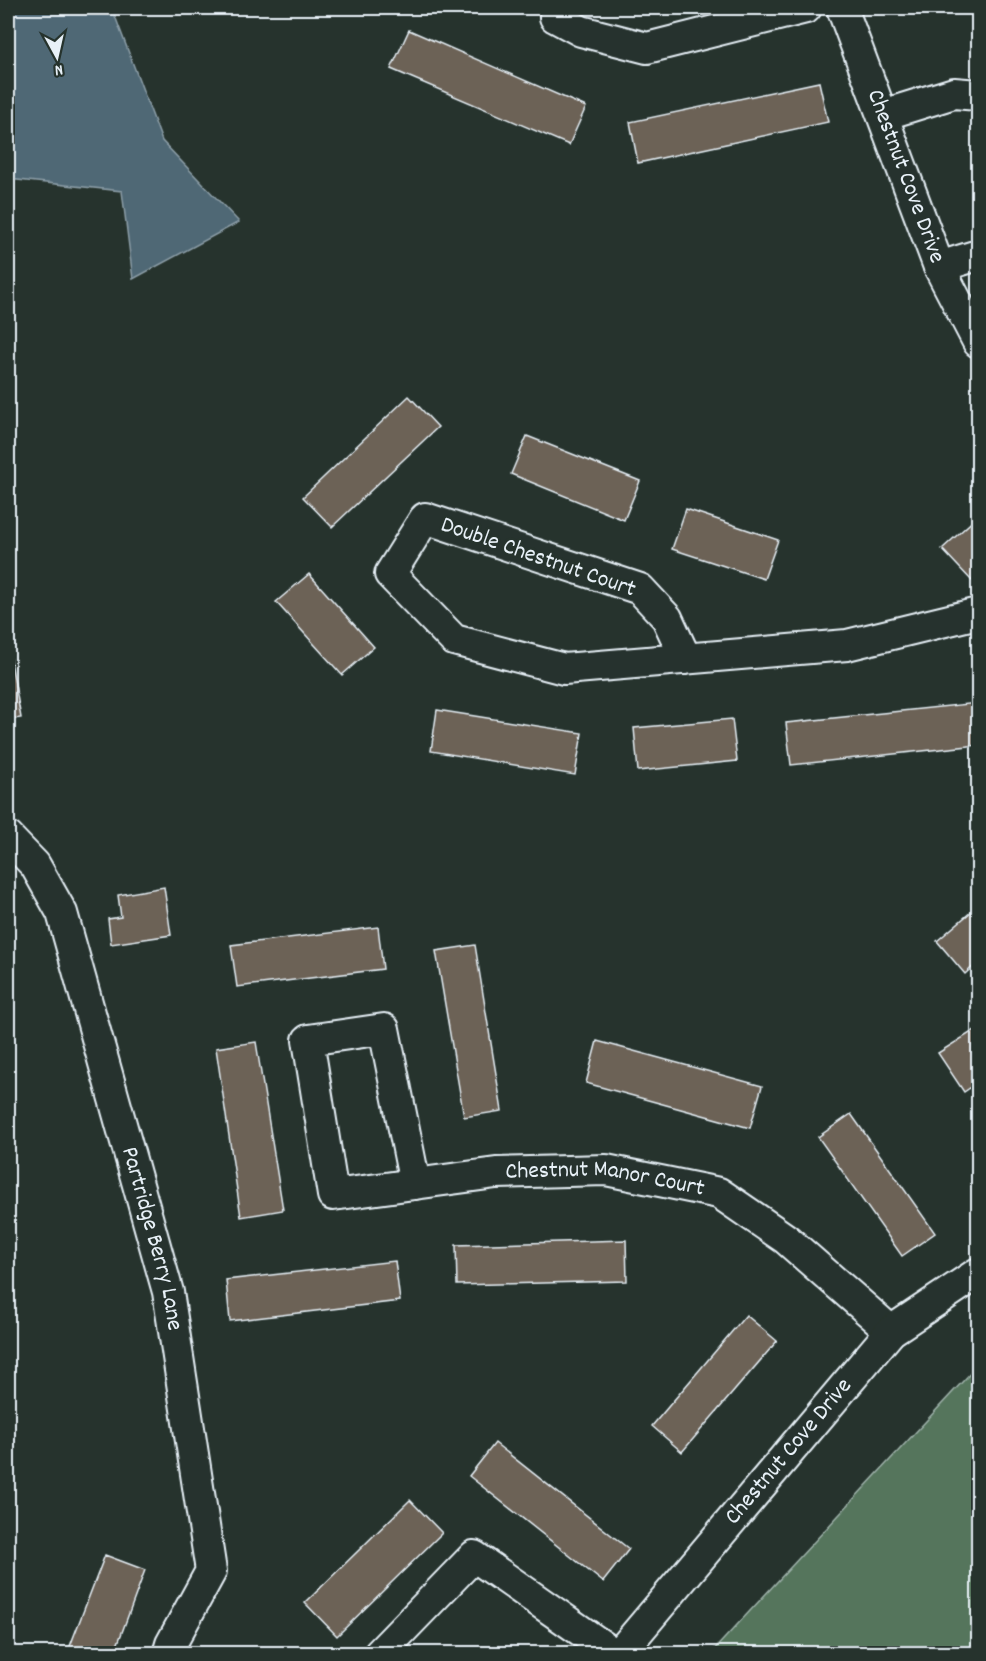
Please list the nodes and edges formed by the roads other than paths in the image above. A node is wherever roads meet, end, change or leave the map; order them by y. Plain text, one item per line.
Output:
1 (561, 8) edge
2 (806, 8) edge
3 (842, 8) edge
4 (978, 95) edge
5 (883, 115) junction
6 (978, 255) edge
7 (939, 267) junction
8 (978, 342) edge
9 (978, 613) edge
10 (686, 659) junction
11 (8, 837) edge
12 (415, 1184) junction
13 (978, 1274) edge
14 (891, 1331) junction
15 (168, 1653) edge
16 (379, 1653) edge
17 (614, 1653) edge
18 (620, 1653) edge

1 - 2 street
3 - 5 street, Chestnut Cove Drive
4 - 5 street
5 - 7 street, Chestnut Cove Drive
6 - 7 street
7 - 8 street, Chestnut Cove Drive
9 - 10 street, Double Chestnut Court
10 - 10 street, Double Chestnut Court
11 - 15 street, Partridge Berry Lane
12 - 12 street, Chestnut Manor Court
12 - 14 street, Chestnut Manor Court
13 - 14 street, Chestnut Cove Drive
14 - 18 street, Chestnut Cove Drive
16 - 17 street

